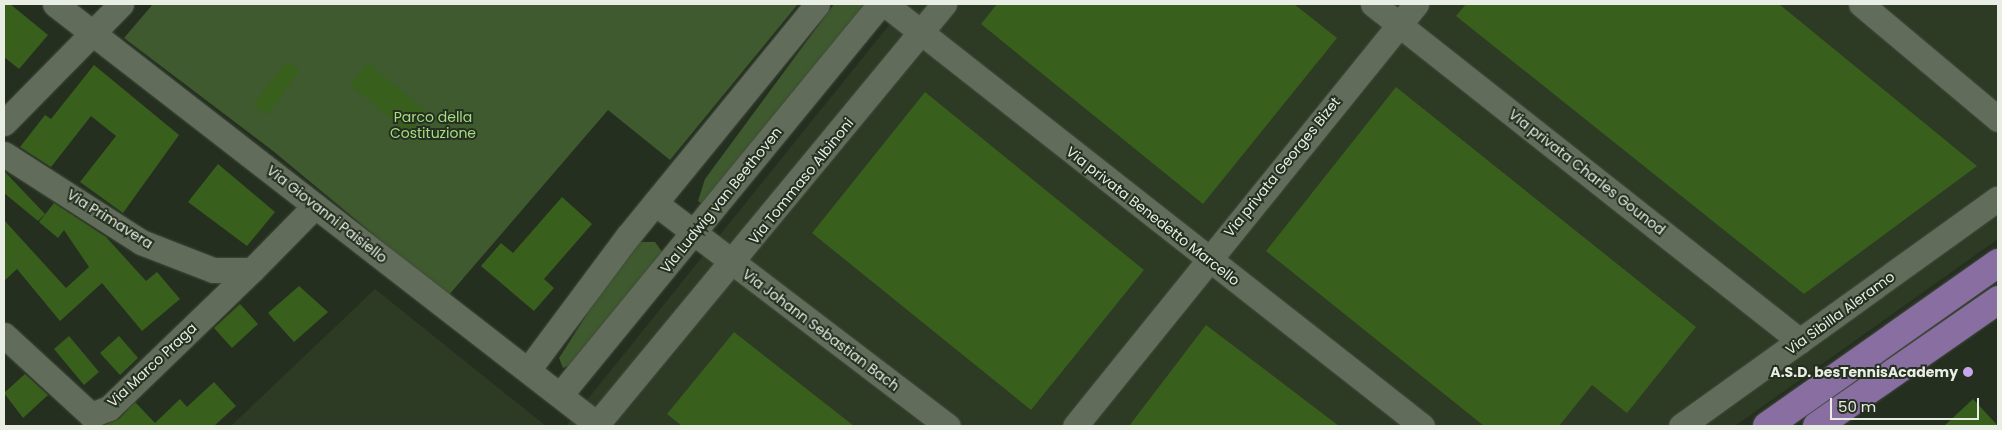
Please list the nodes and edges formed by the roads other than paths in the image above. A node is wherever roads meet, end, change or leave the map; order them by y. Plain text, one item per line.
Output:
1 (55, 4) edge
2 (121, 4) edge
3 (816, 4) edge
4 (880, 4) edge
5 (885, 4) edge
6 (944, 4) edge
7 (1373, 4) edge
8 (1416, 4) edge
9 (1860, 4) edge
10 (1399, 24) junction
11 (94, 33) junction
12 (920, 34) junction
13 (1998, 119) edge
14 (4, 123) edge
15 (4, 154) edge
16 (1998, 198) edge
17 (655, 203) junction
18 (315, 206) junction
19 (694, 234) junction
20 (1207, 258) junction
21 (1998, 263) edge
22 (734, 264) junction
23 (252, 270) junction
24 (1998, 300) edge
25 (4, 335) edge
26 (1800, 341) junction
27 (528, 370) junction
28 (560, 394) junction
29 (86, 421) edge
30 (598, 425) edge
31 (948, 426) edge
32 (1075, 426) edge
33 (1422, 426) edge
34 (1680, 426) edge
35 (1766, 426) edge
36 (1817, 426) edge

1 - 11 street, Via Giovanni Paisiello
2 - 11 street
3 - 17 street
4 - 19 street, Via Ludwig van Beethoven
5 - 12 street, Via privata Benedetto Marcello
6 - 12 street, Via Tommaso Albinoni
7 - 10 street, Via privata Charles Gounod
8 - 10 street, Via privata Georges Bizet
9 - 13 street
10 - 20 street, Via privata Georges Bizet
10 - 26 street, Via privata Charles Gounod
11 - 14 street
11 - 18 street, Via Giovanni Paisiello
12 - 20 street, Via privata Benedetto Marcello
12 - 22 street, Via Tommaso Albinoni
15 - 23 street, Via Primavera
16 - 26 street, Via Sibilla Aleramo
17 - 19 street, Via Johann Sebastian Bach
17 - 27 street
18 - 23 street
18 - 27 street, Via Giovanni Paisiello
19 - 22 street, Via Johann Sebastian Bach
19 - 28 street, Via Ludwig van Beethoven
20 - 32 street, Via privata Georges Bizet
20 - 33 street, Via privata Benedetto Marcello
21 - 35 main road
22 - 30 street, Via Tommaso Albinoni
22 - 31 street, Via Johann Sebastian Bach
23 - 29 street, Via Marco Praga
24 - 36 main road
25 - 29 street, Via Marco Praga
26 - 34 street, Via Sibilla Aleramo
27 - 28 street, Via Giovanni Paisiello
28 - 30 street, Via Giovanni Paisiello

